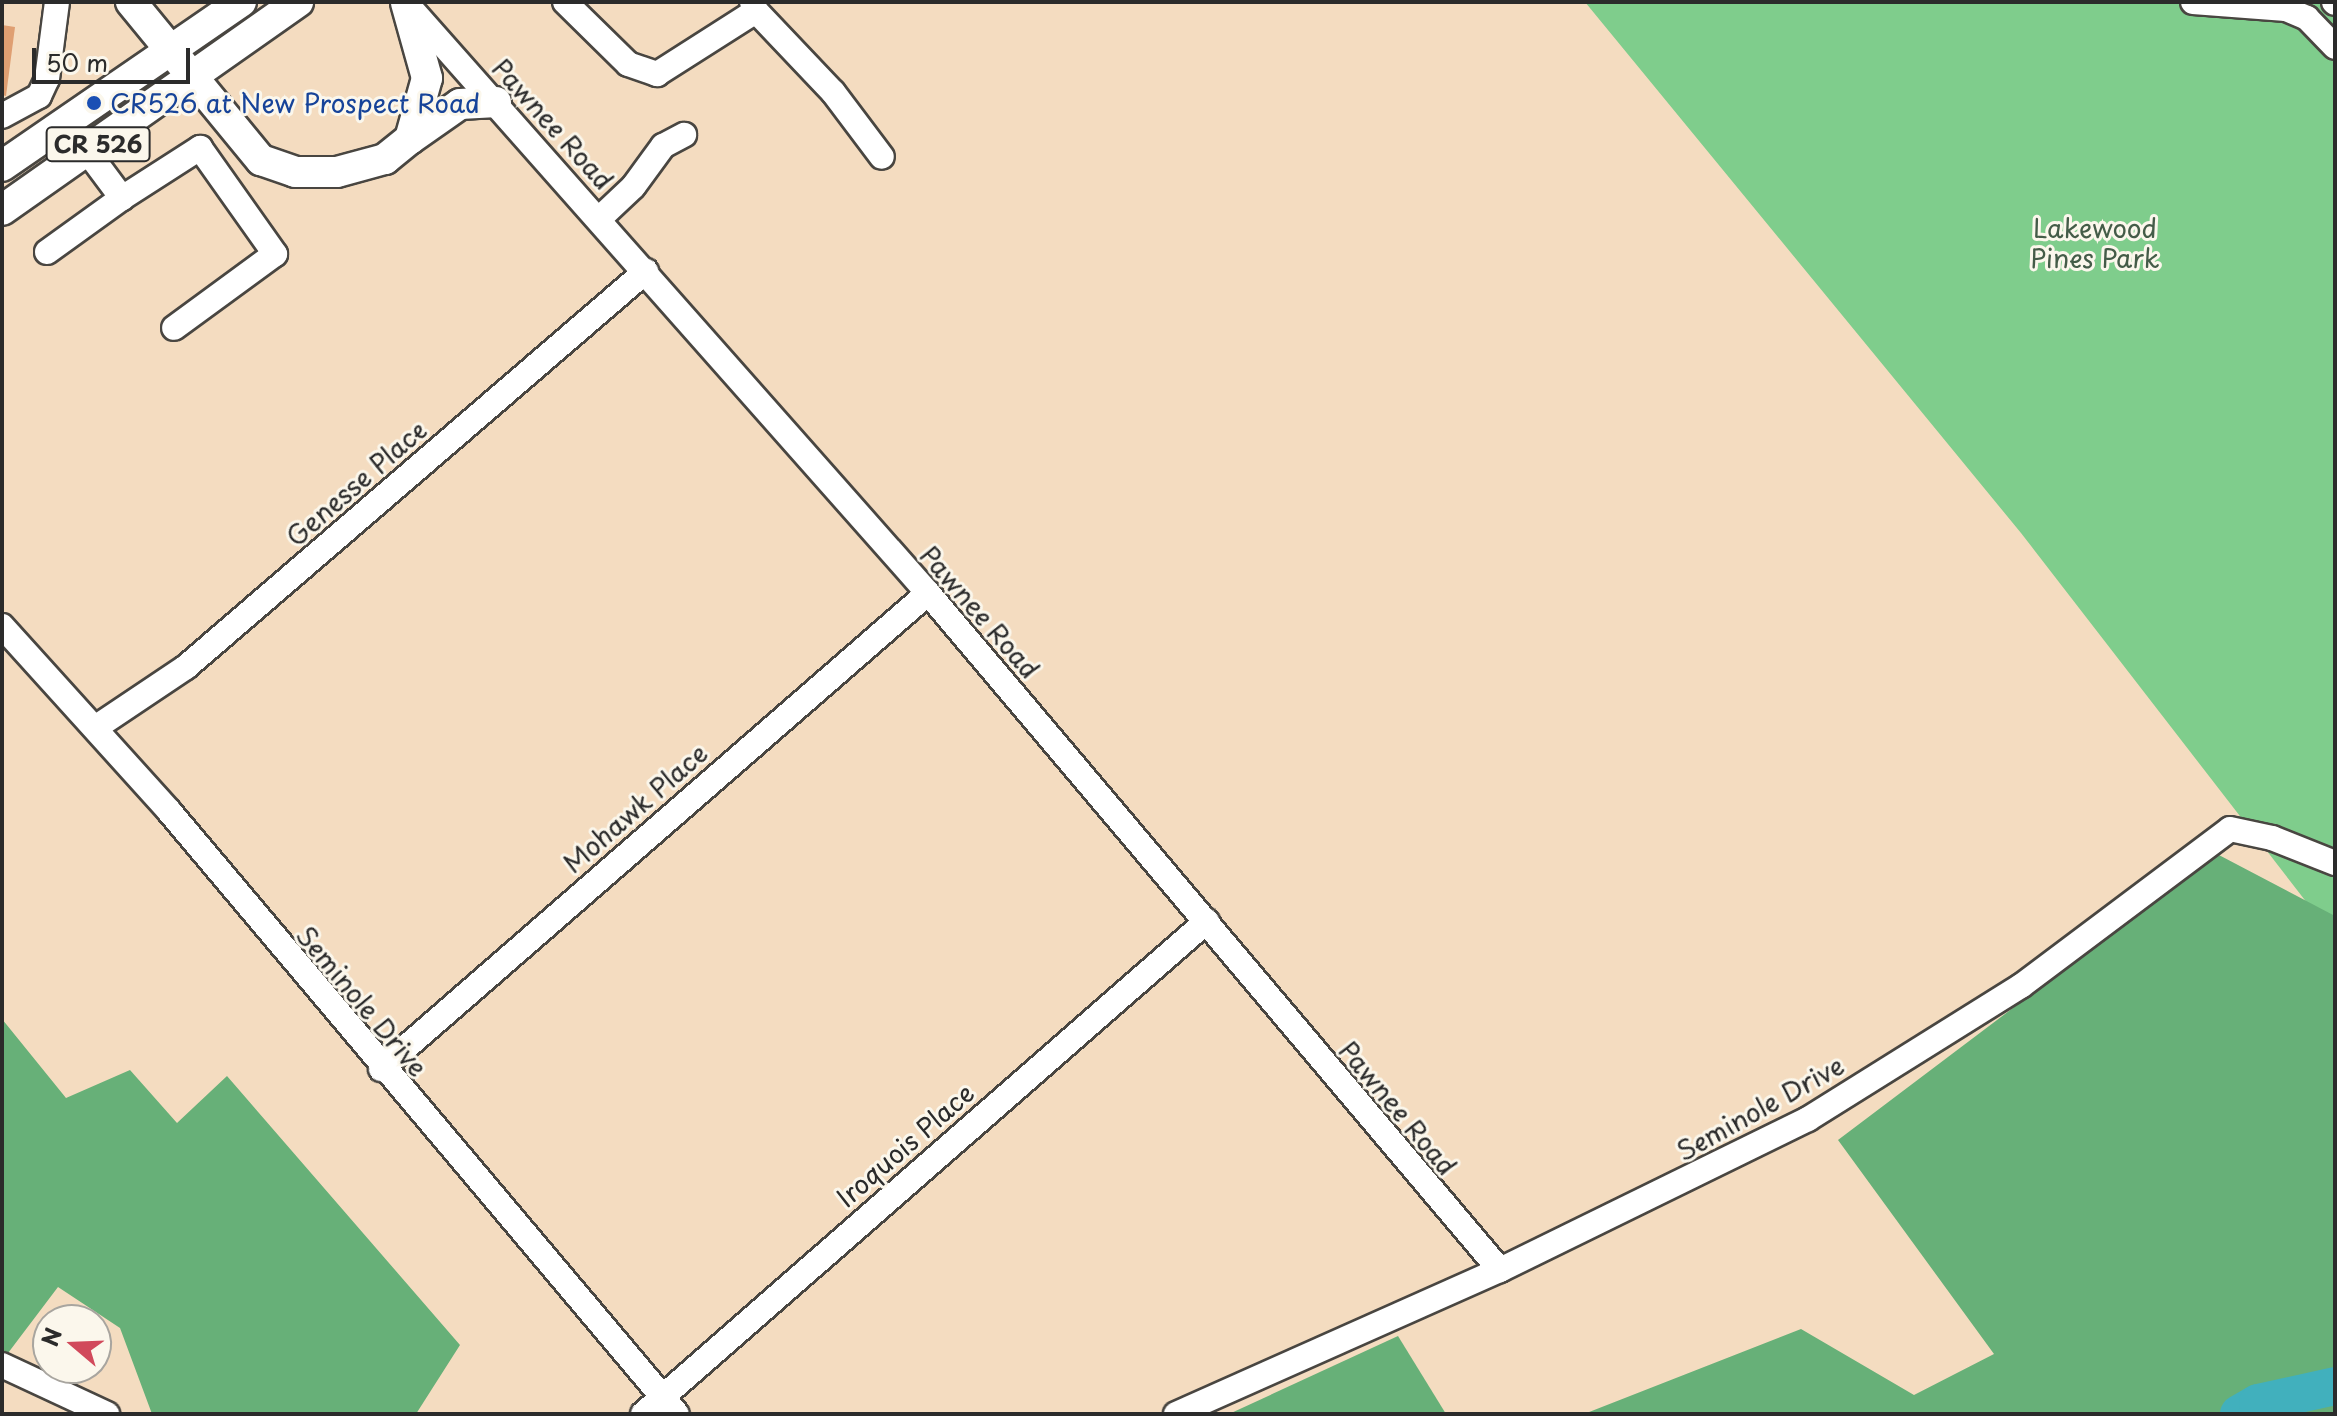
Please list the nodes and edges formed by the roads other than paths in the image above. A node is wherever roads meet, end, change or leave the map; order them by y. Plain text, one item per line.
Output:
1 (57, 2) edge
2 (131, 2) edge
3 (241, 2) edge
4 (298, 2) edge
5 (406, 2) edge
6 (565, 2) edge
7 (2193, 2) edge
8 (754, 6) edge
9 (2335, 47) edge
10 (171, 50) junction
11 (194, 79) junction
12 (496, 102) junction
13 (2, 116) edge
14 (684, 135) dead end
15 (410, 139) junction
16 (87, 151) junction
17 (882, 157) dead end
18 (2, 166) edge
19 (122, 198) junction
20 (2, 210) edge
21 (599, 219) junction
22 (47, 252) dead end
23 (646, 271) junction
24 (174, 328) dead end
25 (928, 593) junction
26 (2, 626) edge
27 (95, 728) junction
28 (2335, 863) edge
29 (1207, 921) junction
30 (381, 1069) junction
31 (1500, 1270) junction
32 (2, 1365) edge
33 (669, 1405) edge
34 (107, 1414) edge
35 (643, 1414) edge
36 (1176, 1414) edge

1 - 13 street
2 - 10 main road
3 - 10 main road, CR 526
4 - 11 main road, CR 526
5 - 12 street, Pawnee Road
5 - 15 main road
6 - 8 street
7 - 9 street
8 - 17 street
10 - 11 main road
10 - 18 main road, CR 526
11 - 15 main road
11 - 16 main road, CR 526
12 - 15 main road
12 - 21 street, Pawnee Road
14 - 21 street
16 - 19 street
16 - 20 main road, CR 526
19 - 22 street
19 - 24 street
21 - 23 street, Pawnee Road
23 - 25 street, Pawnee Road
23 - 27 street, Genesse Place
25 - 29 street, Pawnee Road
25 - 30 street, Mohawk Place
26 - 27 street, Seminole Drive
27 - 30 street, Seminole Drive
28 - 31 street, Seminole Drive
29 - 31 street, Pawnee Road
29 - 33 street, Iroquois Place
30 - 33 street, Seminole Drive
31 - 36 street, Seminole Drive
32 - 34 street
33 - 35 street, Iroquois Place

